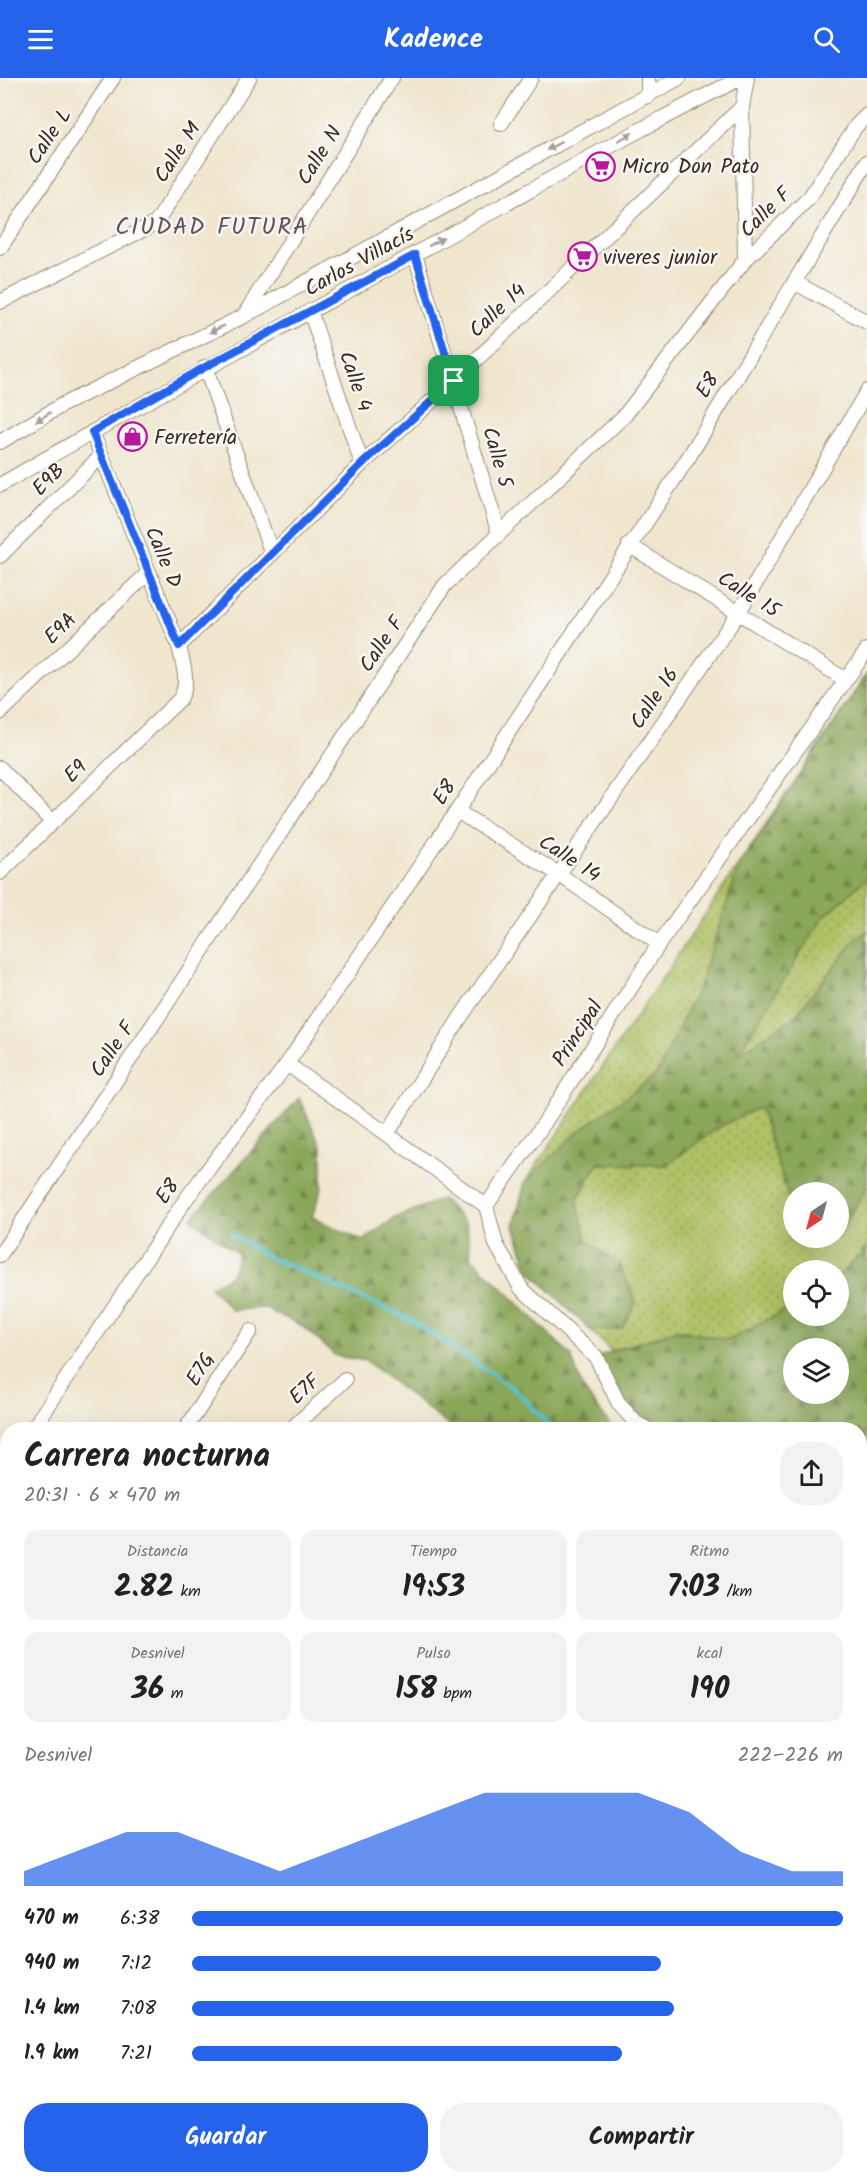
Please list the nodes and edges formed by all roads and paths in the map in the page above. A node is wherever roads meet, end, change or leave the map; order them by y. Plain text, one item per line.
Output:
1 (113, 78) edge
2 (249, 78) edge
3 (392, 78) edge
4 (531, 78) edge
5 (648, 78) edge
6 (680, 78) edge
7 (741, 78) edge
8 (747, 78) edge
9 (648, 96) junction
10 (742, 107) junction
11 (867, 115) edge
12 (501, 124) dead end
13 (867, 162) edge
14 (0, 248) edge
15 (415, 255) junction
16 (745, 260) junction
17 (794, 282) junction
18 (0, 302) edge
19 (310, 311) junction
20 (244, 316) junction
21 (867, 322) edge
22 (205, 367) junction
23 (454, 381) junction
24 (867, 391) edge
25 (92, 432) junction
26 (0, 442) edge
27 (100, 456) junction
28 (362, 464) junction
29 (0, 485) edge
30 (499, 534) junction
31 (629, 545) junction
32 (272, 554) junction
33 (0, 556) edge
34 (148, 573) junction
35 (738, 612) junction
36 (179, 646) junction
37 (867, 650) edge
38 (846, 680) junction
39 (180, 699) joint
40 (0, 712) edge
41 (0, 768) edge
42 (457, 811) junction
43 (52, 822) junction
44 (0, 873) edge
45 (560, 875) junction
46 (659, 944) junction
47 (287, 1064) junction
48 (387, 1134) junction
49 (486, 1206) junction
50 (0, 1255) edge
51 (250, 1331) dead end
52 (345, 1380) dead end
53 (37, 1422) edge
54 (190, 1422) edge
55 (299, 1422) edge
56 (635, 1422) edge

1 - 14 street, Calle L
2 - 18 street, Calle M
3 - 20 street, Calle N
4 - 12 street
5 - 9 street
6 - 9 street, Carlos Villacís
15 -> 7 street, Carlos Villacís
8 - 10 street
9 -> 20 street, Carlos Villacís
10 - 16 street
10 - 23 street, Calle 14
11 - 16 street, Calle F
13 - 17 street, E8
15 - 19 street, Carlos Villacís
15 - 23 street, Calle 5
16 - 30 street, Calle F
17 - 21 street
17 - 31 street, E8
19 - 22 street, Carlos Villacís
19 - 28 street, Calle 4
20 -> 26 street, Carlos Villacís
22 - 25 street, Carlos Villacís
22 - 32 street
23 - 28 street, Calle 14
23 - 30 street, Calle 5
24 - 35 street, Calle 16
25 - 27 street, Calle D
25 - 29 street, Carlos Villacís
27 - 33 street, E9B
27 - 34 street, Calle D
28 - 32 street, Calle 14
30 - 50 street, Calle F
31 - 35 street, Calle 15
31 - 42 street, E8
32 - 36 street, Calle 14
34 - 36 street, Calle D
34 - 40 street, E9A
35 - 38 street, Calle 15
35 - 45 street, Calle 16
36 - 39 street, Calle D
37 - 38 street, Principal
38 - 46 street, Principal
39 - 43 street, E9
41 - 43 street
42 - 45 street, Calle 14
42 - 47 street, E8
43 - 44 street, E9
45 - 46 street, Calle 14
45 - 48 street, Calle 16
46 - 49 street, Principal
47 - 48 street
47 - 53 street, E8
48 - 49 street
49 - 56 street
51 - 54 street, E7G
52 - 55 street, E7F

